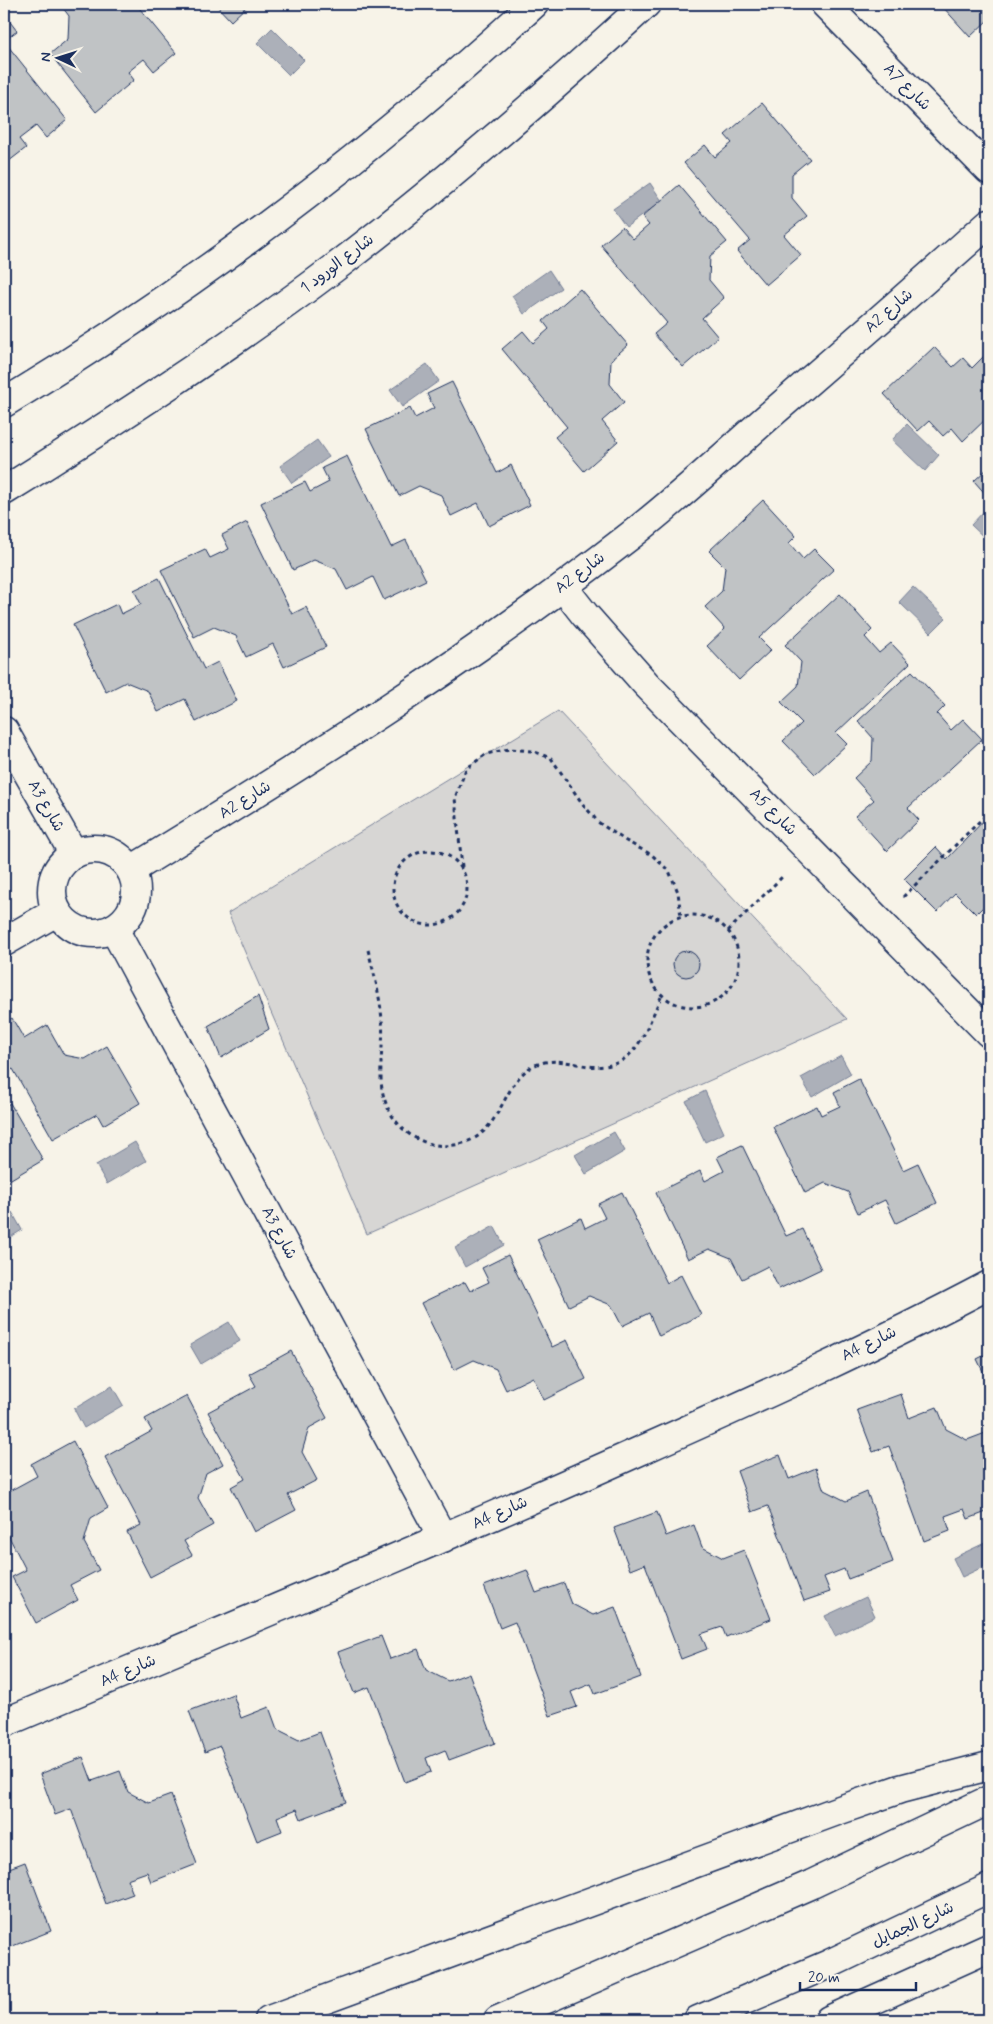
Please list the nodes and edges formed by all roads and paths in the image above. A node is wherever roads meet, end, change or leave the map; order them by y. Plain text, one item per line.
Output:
1 (534, 4) edge
2 (646, 4) edge
3 (825, 4) edge
4 (989, 170) edge
5 (989, 223) edge
6 (4, 403) edge
7 (4, 491) edge
8 (563, 587) junction
9 (4, 731) edge
10 (989, 812) edge
11 (810, 850) junction
12 (74, 854) junction
13 (462, 867) junction
14 (131, 870) junction
15 (56, 912) junction
16 (681, 916) junction
17 (880, 920) junction
18 (114, 929) junction
19 (728, 931) junction
20 (4, 942) edge
21 (368, 950) dead end
22 (662, 995) junction
23 (989, 1032) edge
24 (989, 1285) edge
25 (444, 1538) junction
26 (4, 1723) edge
27 (989, 1766) edge
28 (989, 1800) edge
29 (989, 1888) edge
30 (989, 1948) edge
31 (269, 2020) edge
32 (498, 2020) edge
33 (698, 2020) edge
34 (830, 2020) edge

1 - 6 street
2 - 7 street, شارع الورود 1
3 - 4 street, A7 شارع
5 - 8 street, A2 شارع
8 - 11 street, A5 شارع
8 - 14 street, A2 شارع
9 - 12 street, A3 شارع
10 - 17 path
11 - 17 street, A5 شارع
11 - 19 path
12 - 14 street
12 - 15 street
13 - 13 path
13 - 16 path
14 - 18 street
15 - 18 street
15 - 20 street
16 - 19 path
16 - 22 path
17 - 23 street, A5 شارع
18 - 25 street, A3 شارع
19 - 22 path
21 - 22 path
24 - 25 street, A4 شارع
25 - 26 street, A4 شارع
27 - 31 street
28 - 32 street
29 - 33 street, شارع الجمايل
30 - 34 street

